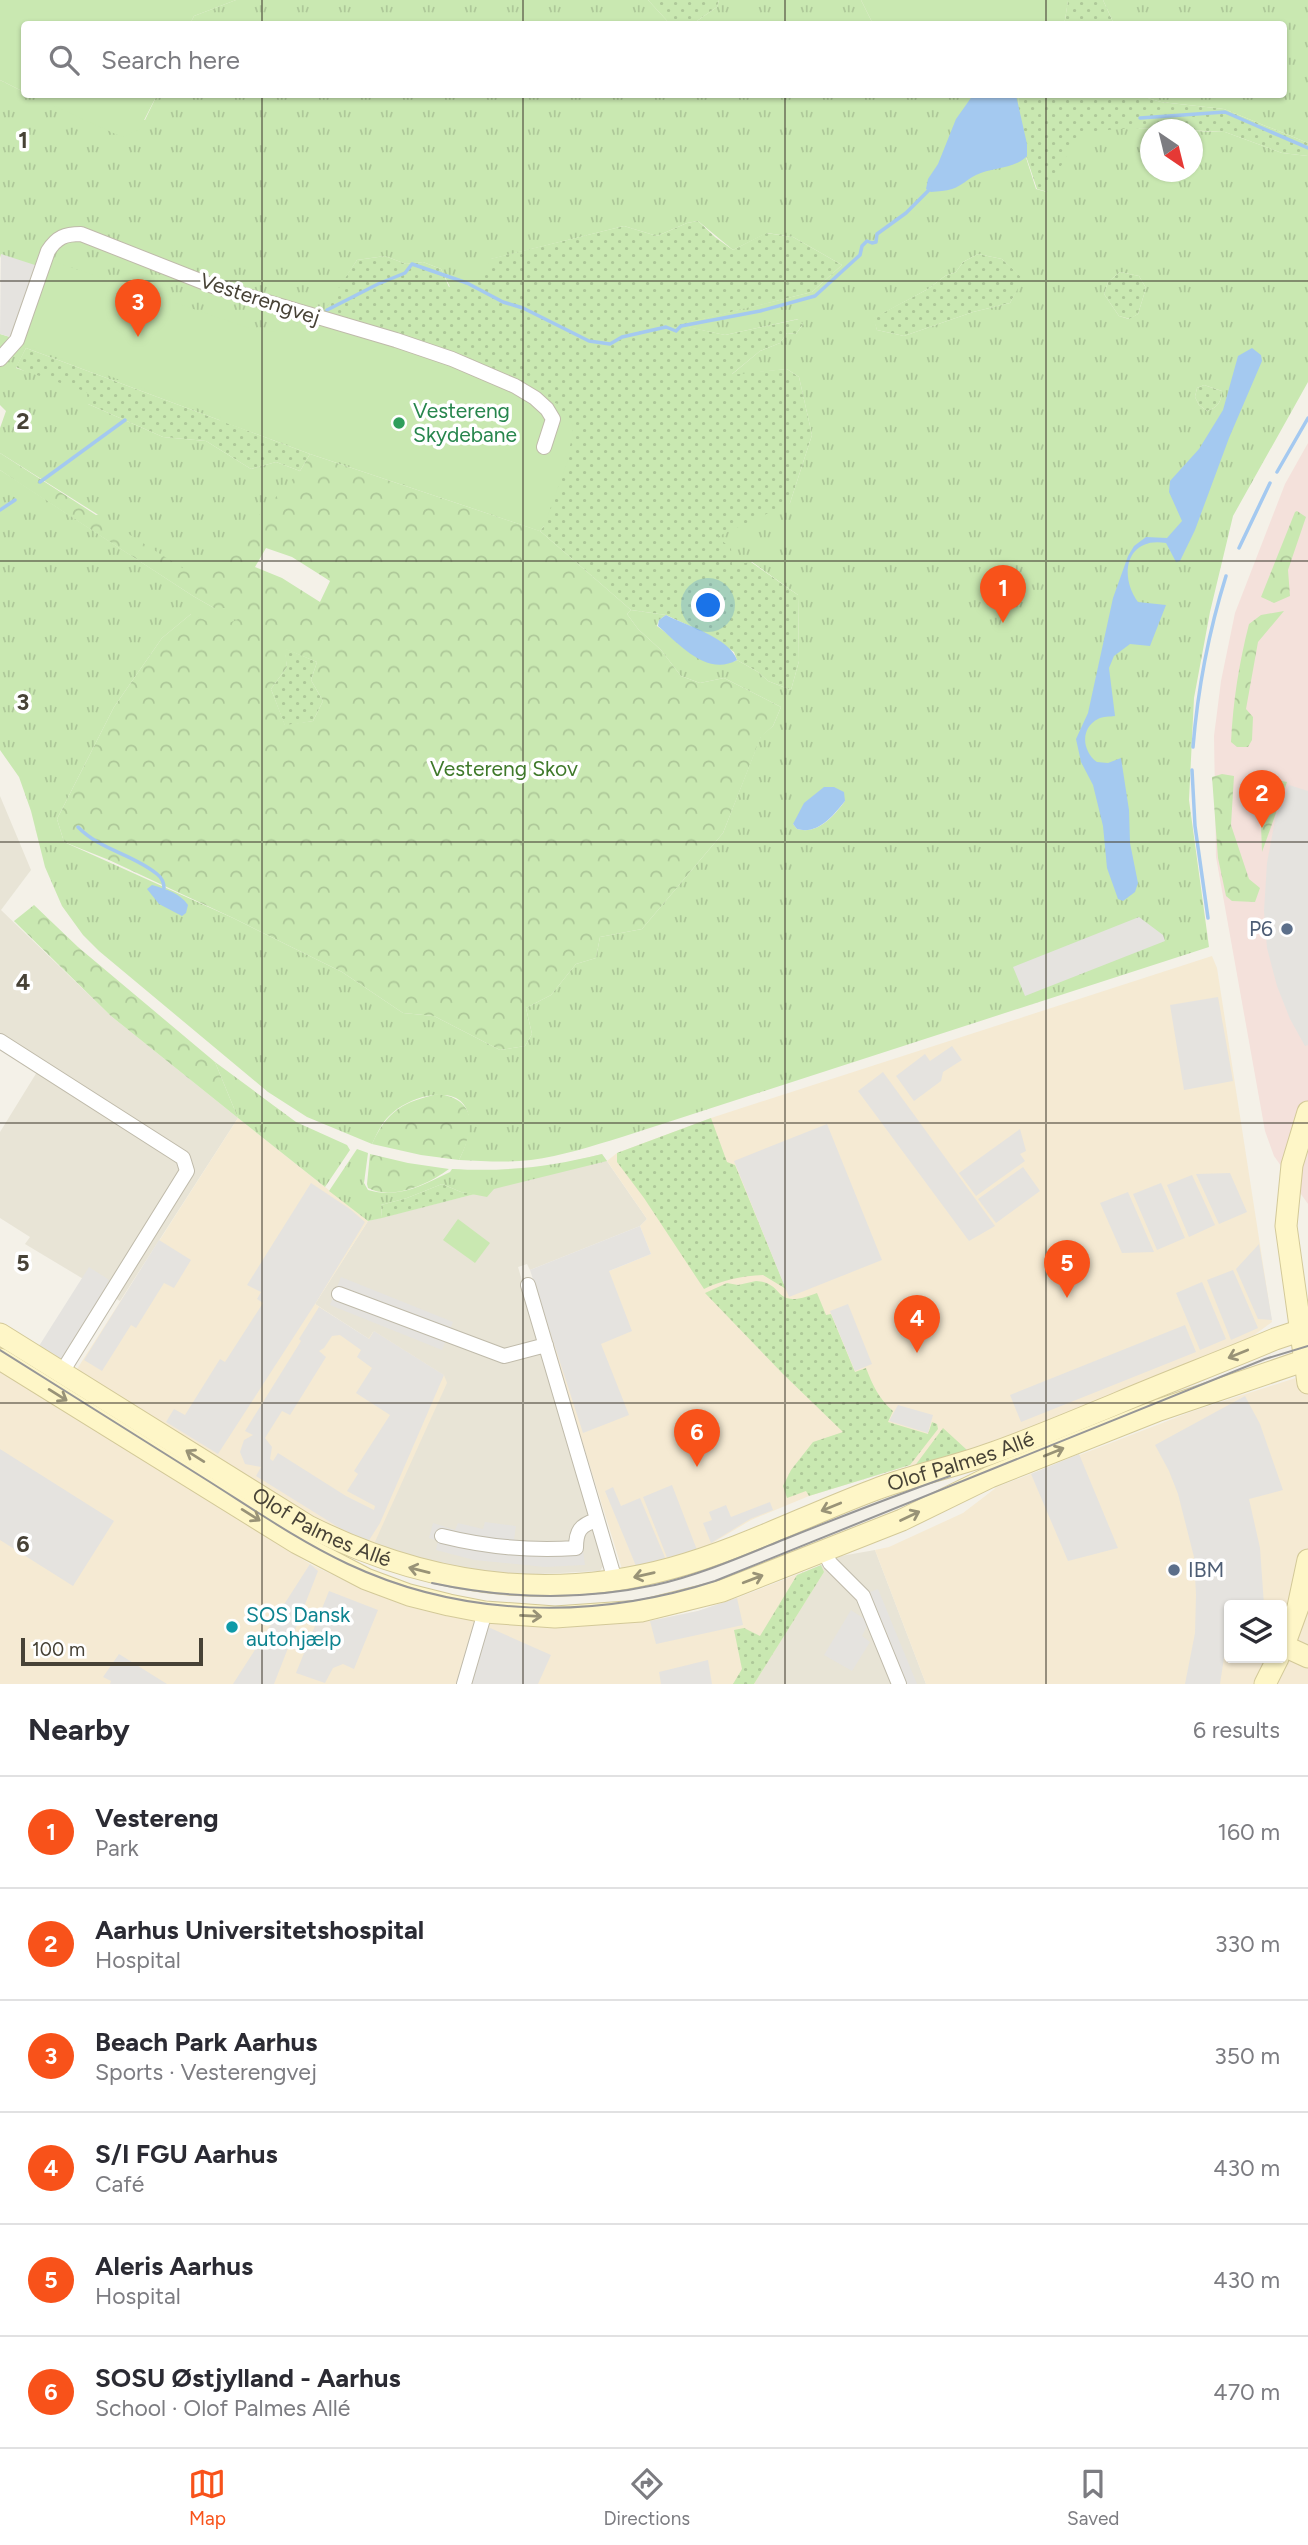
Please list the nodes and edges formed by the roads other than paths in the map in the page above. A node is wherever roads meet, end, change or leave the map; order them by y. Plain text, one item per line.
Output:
1 (0, 359) edge
2 (544, 447) dead end
3 (0, 1041) edge
4 (1308, 1112) edge
5 (1305, 1130) edge
6 (528, 1285) dead end
7 (339, 1293) dead end
8 (1302, 1330) junction
9 (0, 1334) edge
10 (545, 1345) junction
11 (0, 1359) edge
12 (1306, 1360) junction
13 (62, 1373) junction
14 (1308, 1383) edge
15 (597, 1520) junction
16 (442, 1536) dead end
17 (824, 1551) junction
18 (1308, 1559) edge
19 (615, 1580) junction
20 (485, 1612) junction
21 (1287, 1635) edge
22 (1287, 1652) edge
23 (1308, 1657) edge
24 (1275, 1663) edge
25 (464, 1684) edge
26 (899, 1684) edge
27 (1265, 1684) edge

1 - 2 street, Vesterengvej
3 - 13 street
4 - 5 street
5 - 8 street
6 - 10 street
7 - 10 street
8 - 12 street
8 -> 19 street, Olof Palmes Allé
9 - 13 street, Olof Palmes Allé
10 - 15 street
11 -> 20 street, Olof Palmes Allé
12 - 14 street
17 -> 12 street, Olof Palmes Allé
19 -> 13 street, Olof Palmes Allé
15 - 16 street
15 - 19 street
20 -> 17 street, Olof Palmes Allé
17 - 26 street
18 - 21 street
20 - 25 street
22 - 23 street
24 - 27 street

